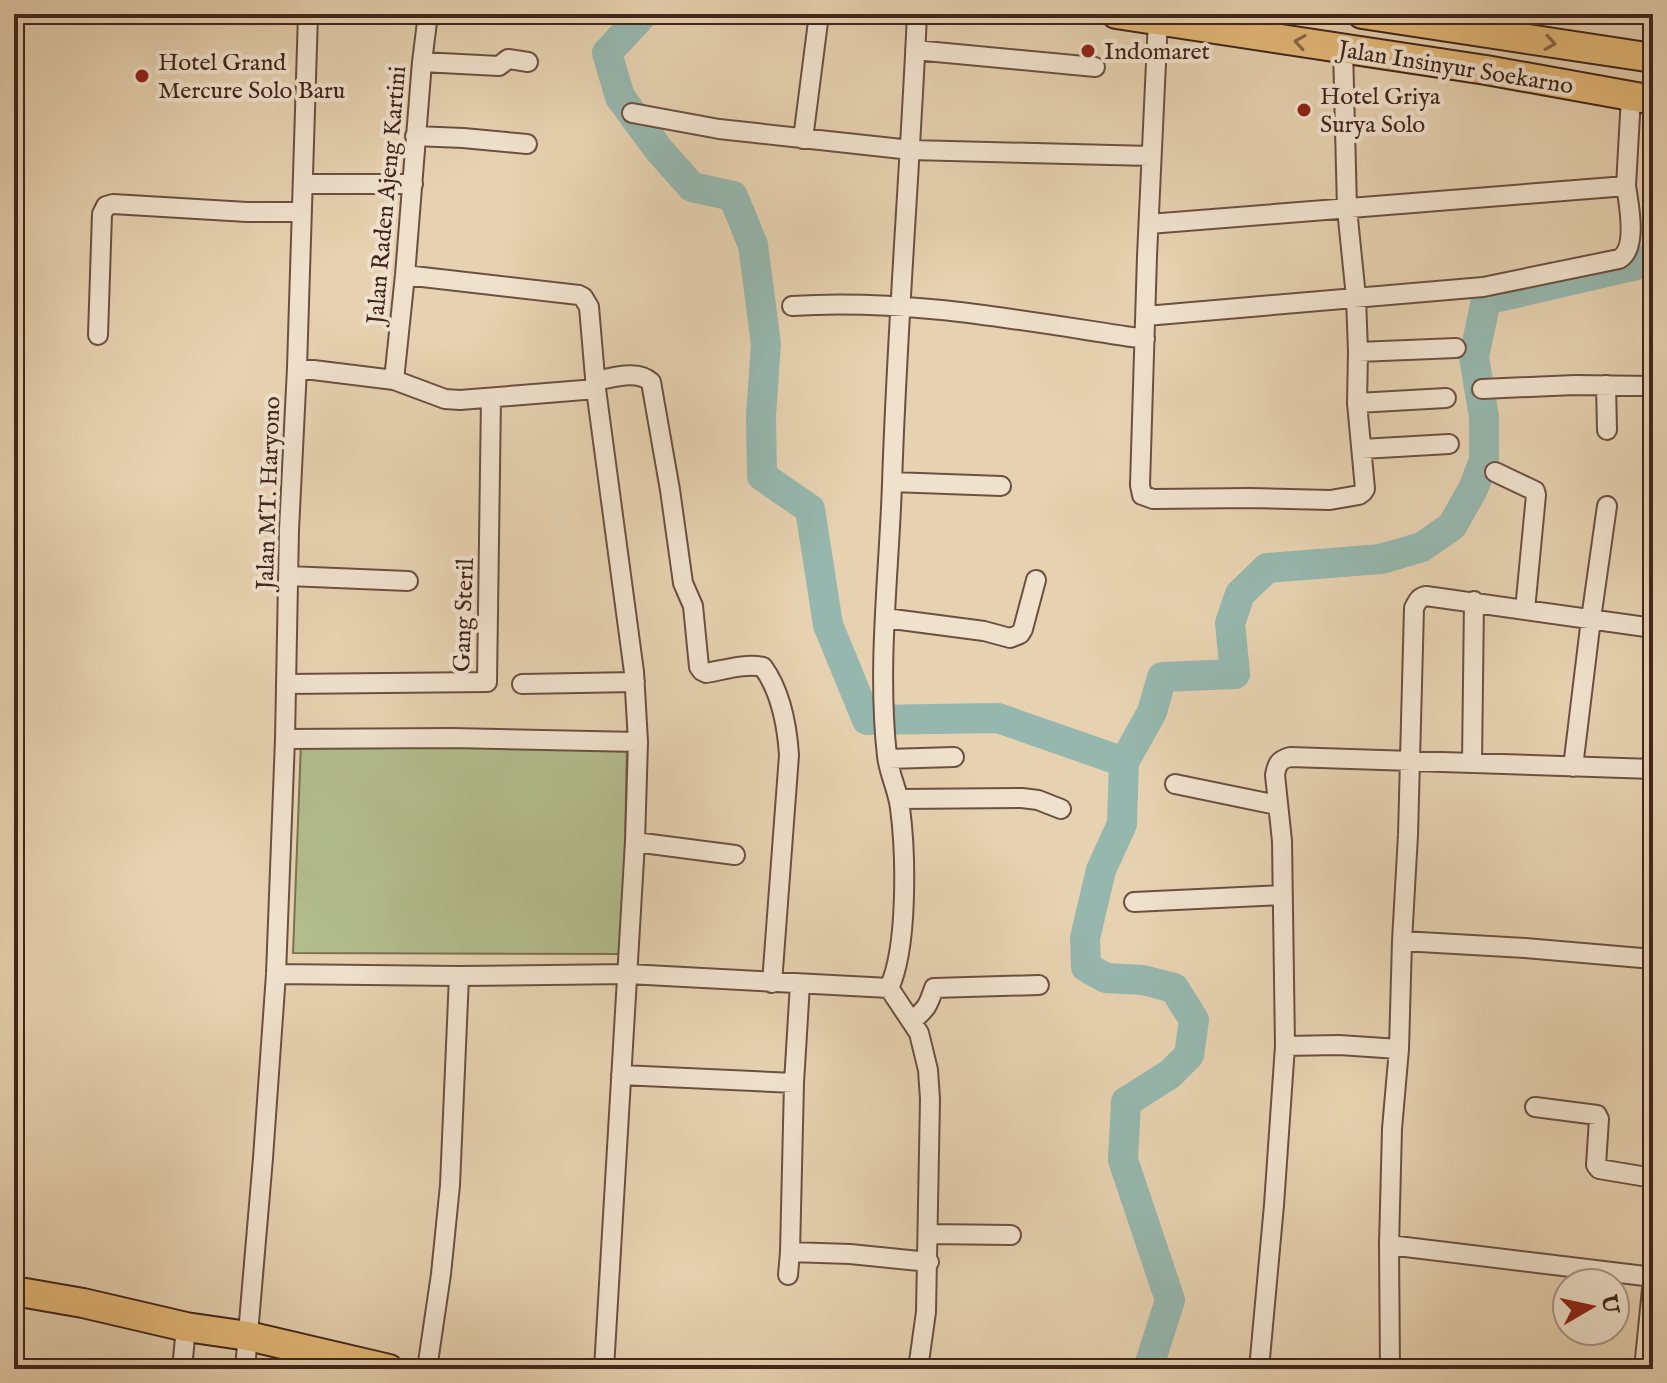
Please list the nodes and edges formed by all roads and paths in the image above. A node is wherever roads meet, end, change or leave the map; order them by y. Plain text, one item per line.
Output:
1 (308, 14) edge
2 (428, 14) edge
3 (819, 14) edge
4 (917, 14) edge
5 (1116, 14) edge
6 (1362, 14) edge
7 (1158, 20) junction
8 (1343, 48) junction
9 (915, 50) junction
10 (1653, 58) edge
11 (422, 62) junction
12 (528, 62) dead end
13 (1095, 67) dead end
14 (1642, 98) edge
15 (632, 113) dead end
16 (415, 136) junction
17 (803, 139) junction
18 (527, 144) dead end
19 (911, 150) junction
20 (1151, 156) junction
21 (304, 184) junction
22 (413, 184) junction
23 (1626, 186) junction
24 (1347, 209) junction
25 (302, 212) junction
26 (1149, 224) junction
27 (405, 275) junction
28 (1356, 297) junction
29 (792, 306) dead end
30 (901, 306) junction
31 (1146, 316) junction
32 (98, 335) dead end
33 (1145, 339) junction
34 (1456, 348) dead end
35 (1358, 352) junction
36 (297, 368) junction
37 (394, 380) junction
38 (596, 385) junction
39 (1606, 385) junction
40 (1653, 386) edge
41 (1482, 389) dead end
42 (491, 398) junction
43 (1446, 398) dead end
44 (1357, 403) junction
45 (1607, 430) dead end
46 (1449, 444) dead end
47 (1362, 449) junction
48 (1495, 472) dead end
49 (892, 482) junction
50 (1001, 486) dead end
51 (1607, 506) dead end
52 (288, 576) junction
53 (1036, 580) dead end
54 (408, 581) dead end
55 (1474, 601) junction
56 (1525, 610) junction
57 (885, 618) junction
58 (1591, 619) junction
59 (1653, 628) edge
60 (635, 682) junction
61 (286, 684) junction
62 (522, 684) dead end
63 (285, 739) junction
64 (638, 742) junction
65 (887, 756) junction
66 (954, 757) dead end
67 (1410, 762) junction
68 (1472, 763) junction
69 (1573, 767) junction
70 (1653, 769) edge
71 (1175, 784) dead end
72 (899, 799) junction
73 (1277, 805) junction
74 (1061, 809) dead end
75 (635, 842) junction
76 (735, 855) dead end
77 (1282, 895) junction
78 (1134, 902) dead end
79 (1402, 941) junction
80 (1653, 959) edge
81 (276, 974) junction
82 (628, 974) junction
83 (459, 976) junction
84 (772, 983) junction
85 (800, 984) junction
86 (1039, 985) dead end
87 (889, 988) junction
88 (912, 1021) junction
89 (1285, 1046) junction
90 (1399, 1049) junction
91 (621, 1075) junction
92 (794, 1083) junction
93 (1535, 1107) dead end
94 (1653, 1178) edge
95 (928, 1234) junction
96 (1011, 1235) dead end
97 (1389, 1245) junction
98 (790, 1252) junction
99 (929, 1262) junction
100 (788, 1275) dead end
101 (1653, 1278) edge
102 (14, 1291) edge
103 (186, 1327) junction
104 (248, 1336) junction
105 (182, 1369) edge
106 (245, 1369) edge
107 (389, 1369) edge
108 (427, 1369) edge
109 (604, 1369) edge
110 (920, 1369) edge
111 (1259, 1369) edge
112 (1390, 1369) edge
113 (1644, 1369) edge

1 - 21 street, Jalan MT. Haryono
2 - 11 street, Jalan Raden Ajeng Kartini
3 - 17 street
4 - 9 street
5 - 7 main road, Jalan Insinyur Soekarno
6 -> 10 main road, Jalan Insinyur Soekarno
8 -> 7 main road, Jalan Insinyur Soekarno
7 - 20 street
8 - 14 main road, Jalan Insinyur Soekarno
8 - 24 street
9 - 13 street
9 - 19 street
11 - 12 street
11 - 16 street, Jalan Raden Ajeng Kartini
14 - 23 street
15 - 17 street
16 - 18 street
16 - 22 street, Jalan Raden Ajeng Kartini
17 - 19 street
19 - 20 street
19 - 30 street
20 - 26 street
21 - 22 street
21 - 25 street, Jalan MT. Haryono
22 - 27 street, Jalan Raden Ajeng Kartini
23 - 24 street
23 - 28 street
24 - 26 street
24 - 28 street
25 - 32 street
25 - 36 street, Jalan MT. Haryono
26 - 31 street
27 - 37 street, Jalan Raden Ajeng Kartini
27 - 38 street
28 - 31 street
28 - 35 street
29 - 30 street
30 - 33 street
30 - 49 street
31 - 33 street
33 - 47 street
34 - 35 street
35 - 44 street
36 - 37 street
36 - 52 street, Jalan MT. Haryono
37 - 42 street
38 - 42 street
38 - 60 street
38 - 84 street
39 - 40 street
39 - 41 street
39 - 45 street
42 - 61 street, Gang Steril
43 - 44 street
44 - 47 street
46 - 47 street
48 - 56 street
49 - 50 street
49 - 57 street
51 - 58 street
52 - 54 street
52 - 61 street, Jalan MT. Haryono
53 - 57 street
55 - 56 street
55 - 67 street
55 - 68 street
56 - 58 street
57 - 65 street
58 - 59 street
58 - 69 street
60 - 62 street
60 - 64 street
61 - 63 street, Jalan MT. Haryono
63 - 64 street
63 - 81 street, Jalan MT. Haryono
64 - 75 street
65 - 66 street
65 - 72 street
67 - 68 street
67 - 73 street
67 - 79 street
68 - 69 street
69 - 70 street
71 - 73 street
72 - 74 street
72 - 87 street
73 - 77 street
75 - 76 street
75 - 82 street
77 - 78 street
77 - 89 street
79 - 80 street
79 - 90 street
81 - 83 street
81 - 104 street, Jalan MT. Haryono
82 - 83 street
82 - 84 street
82 - 91 street
83 - 108 street
84 - 85 street
85 - 87 street
85 - 92 street
86 - 88 street
87 - 88 street
88 - 95 street
89 - 90 street
89 - 111 street
90 - 97 street
91 - 92 street
91 - 109 street
92 - 98 street
93 - 94 street
95 - 96 street
95 - 99 street
97 - 101 street
97 - 112 street
98 - 99 street
98 - 100 street
99 - 110 street
101 - 113 street
102 - 103 main road
103 - 104 main road
103 - 105 street
104 - 106 street, Jalan MT. Haryono
104 - 107 main road

